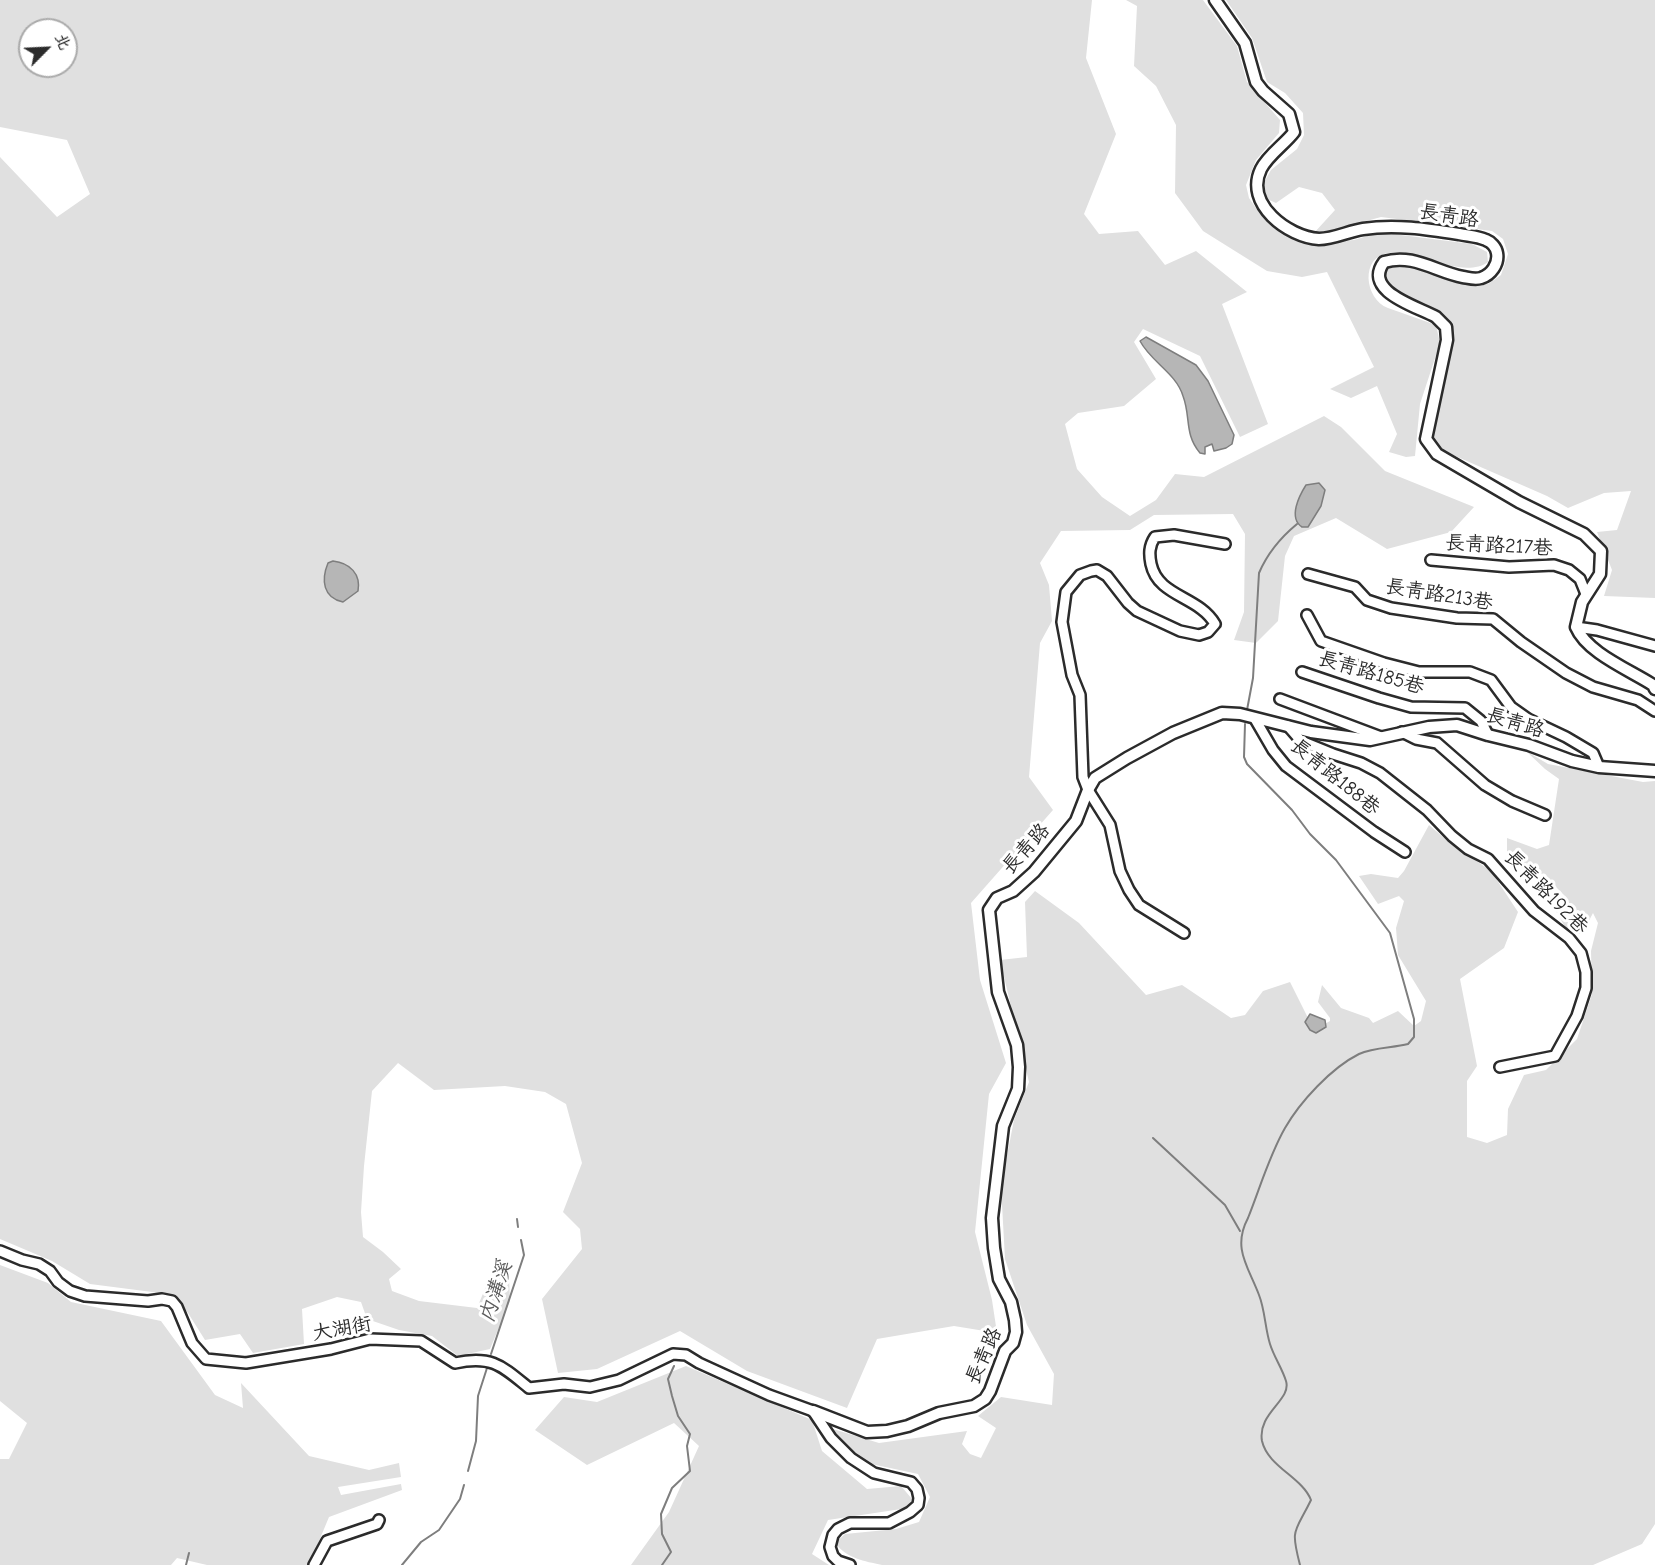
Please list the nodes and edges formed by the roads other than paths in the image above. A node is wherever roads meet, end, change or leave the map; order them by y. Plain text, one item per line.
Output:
1 (1215, 0) edge
2 (1225, 544) dead end
3 (1431, 560) dead end
4 (1308, 574) dead end
5 (1587, 594) junction
6 (1306, 615) dead end
7 (1576, 627) junction
8 (1655, 646) edge
9 (1302, 672) dead end
10 (1655, 689) edge
11 (1280, 699) dead end
12 (1655, 711) edge
13 (1255, 719) junction
14 (1288, 726) junction
15 (1402, 732) junction
16 (1488, 735) junction
17 (1381, 737) junction
18 (1599, 767) junction
19 (1655, 771) edge
20 (1088, 790) junction
21 (1545, 815) dead end
22 (1404, 852) dead end
23 (1184, 933) dead end
24 (1500, 1067) dead end
25 (0, 1251) edge
26 (813, 1411) junction
27 (379, 1520) dead end
28 (314, 1565) edge
29 (850, 1565) edge

1 - 5 street, 長青路
2 - 20 street
3 - 5 street, 長青路217巷
4 - 12 street, 長青路213巷
5 - 7 street, 長青路
6 - 18 street
7 - 8 street
7 - 10 street
9 - 16 street, 長青路185巷
11 - 17 street
13 - 14 street, 長青路
13 - 20 street, 長青路
13 - 22 street, 長青路188巷
14 - 17 street, 長青路
14 - 24 street, 長青路192巷
15 - 16 street, 長青路
15 - 17 street, 長青路
15 - 21 street
16 - 18 street, 長青路
18 - 19 street, 長青路
20 - 23 street
20 - 26 street, 長青路
25 - 26 street, 大湖街
26 - 29 street
27 - 28 street

